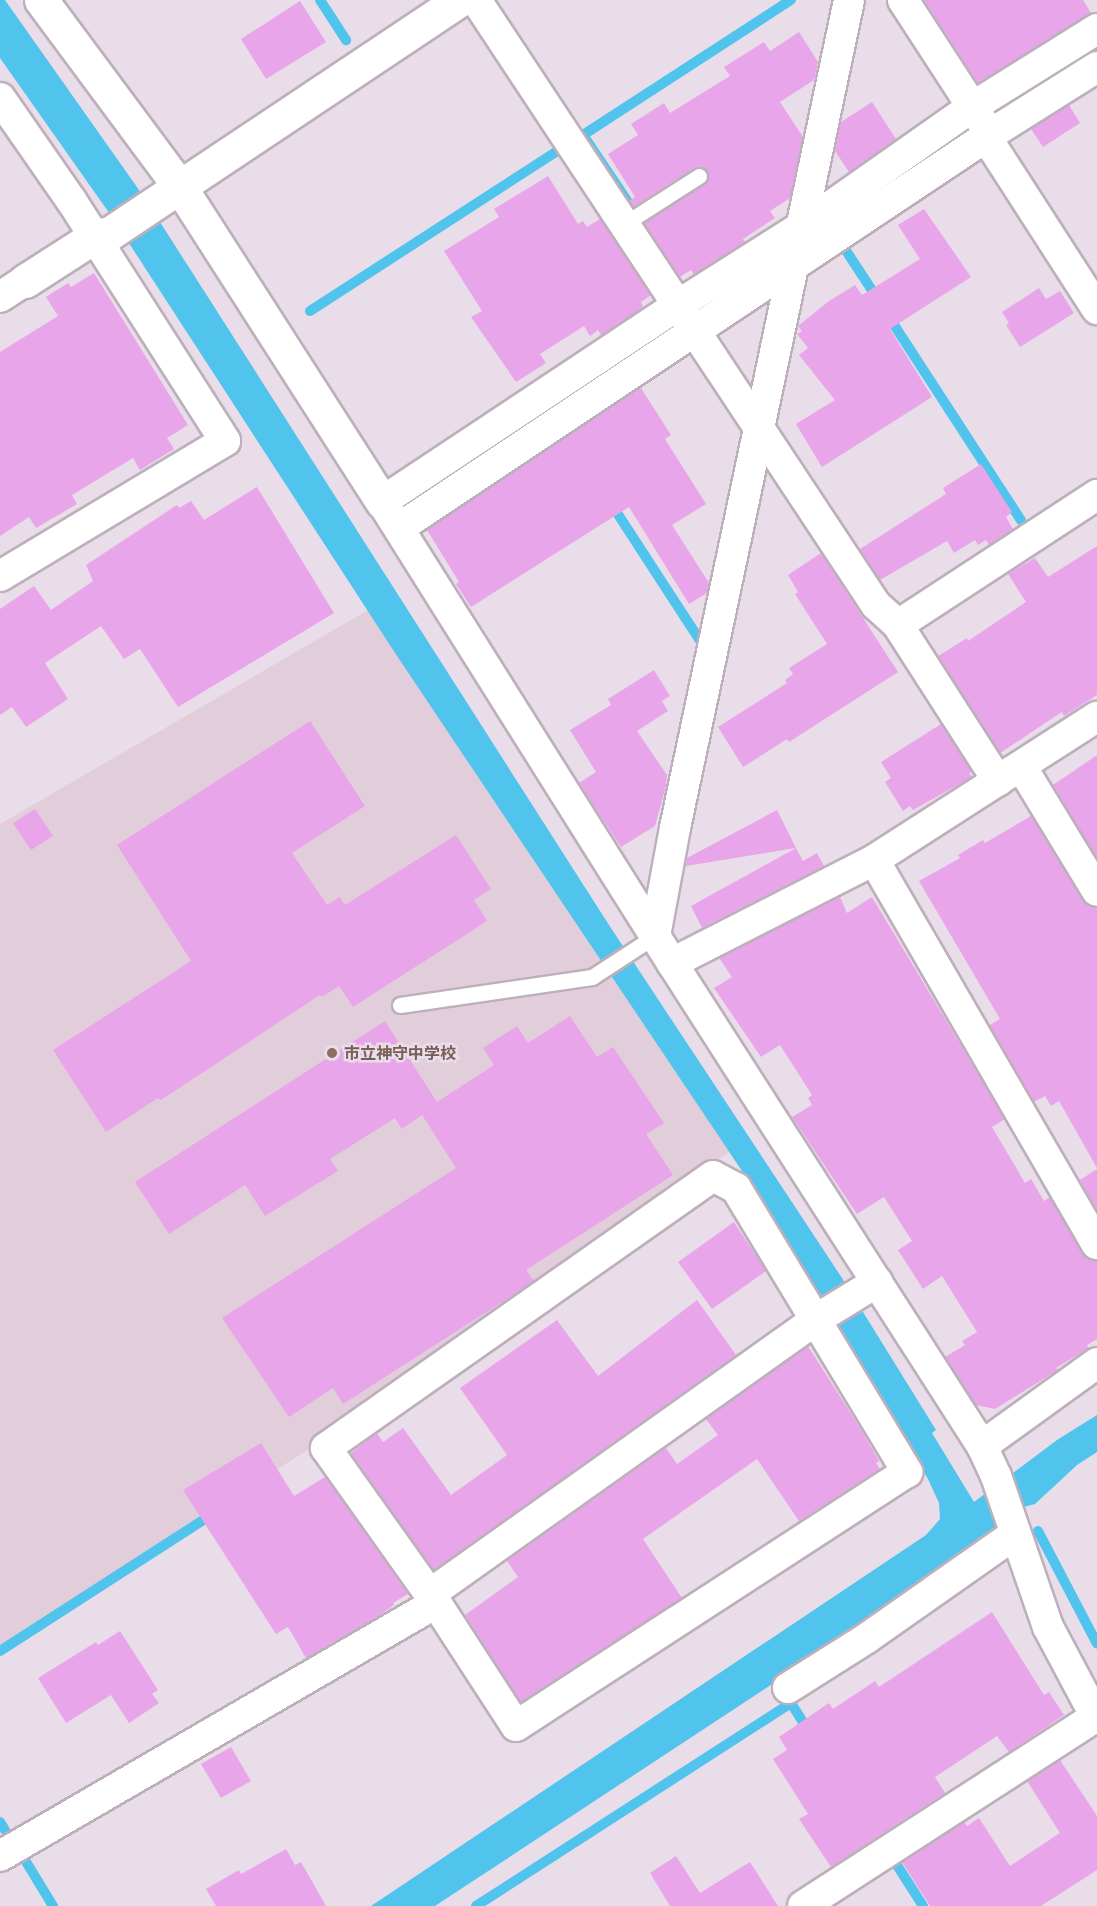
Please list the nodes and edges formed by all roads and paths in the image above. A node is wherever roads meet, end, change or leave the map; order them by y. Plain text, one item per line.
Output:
1 (41, 0) edge
2 (460, 0) edge
3 (476, 0) edge
4 (849, 0) edge
5 (903, 0) edge
6 (1097, 29) edge
7 (1097, 68) edge
8 (0, 98) edge
9 (982, 124) junction
10 (699, 176) dead end
11 (171, 193) junction
12 (624, 224) junction
13 (801, 228) junction
14 (102, 234) junction
15 (793, 268) junction
16 (12, 289) edge
17 (678, 305) junction
18 (1097, 309) edge
19 (696, 331) junction
20 (760, 428) junction
21 (1097, 495) edge
22 (390, 515) junction
23 (0, 576) edge
24 (898, 625) junction
25 (1097, 717) edge
26 (1010, 773) junction
27 (874, 860) junction
28 (1097, 891) edge
29 (644, 943) junction
30 (672, 963) junction
31 (400, 1005) dead end
32 (1097, 1244) edge
33 (870, 1286) junction
34 (819, 1318) junction
35 (1097, 1363) edge
36 (982, 1446) junction
37 (1012, 1527) junction
38 (433, 1599) junction
39 (788, 1688) dead end
40 (1096, 1718) edge
41 (0, 1856) edge
42 (803, 1906) edge

1 - 11 street
2 - 11 street
3 - 12 street
4 - 13 street
5 - 9 street
6 - 9 street
7 - 9 street
8 - 14 street
9 - 13 street
9 - 15 street
9 - 18 street
10 - 12 lane
11 - 14 street
11 - 22 street
12 - 17 street
13 - 15 street
13 - 17 street
14 - 16 street
14 - 23 street
15 - 19 street
15 - 20 street
17 - 19 street
17 - 22 street
19 - 20 street
19 - 22 street
20 - 24 street
20 - 29 street
21 - 24 street
22 - 29 street
24 - 26 street
25 - 26 street
26 - 27 street
26 - 28 street
27 - 30 street
27 - 32 street
29 - 30 street
29 - 31 lane
30 - 33 street
33 - 34 street
33 - 36 street
34 - 38 street
34 - 38 street
34 - 38 street
35 - 36 street
36 - 37 street
37 - 39 street
37 - 40 street
38 - 41 street
40 - 42 street

